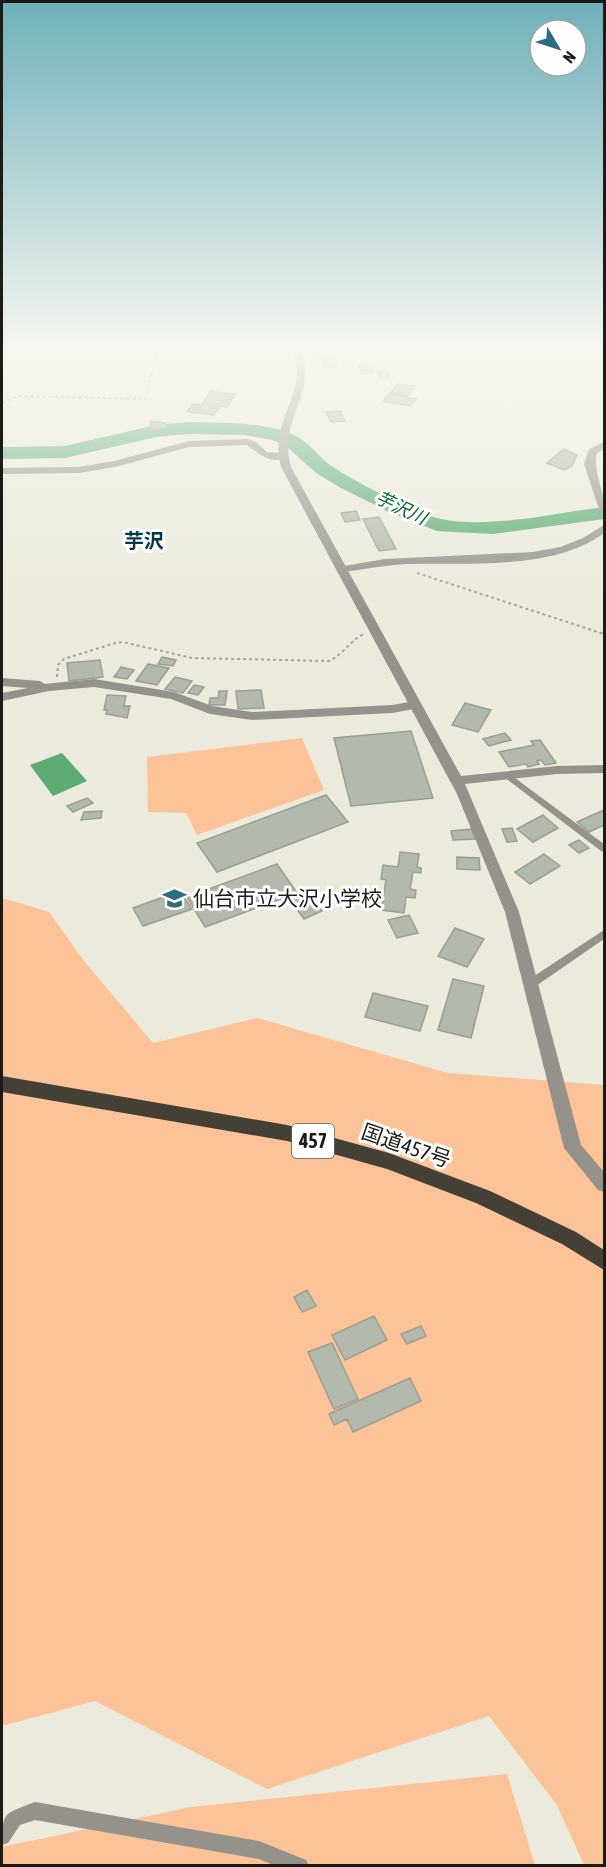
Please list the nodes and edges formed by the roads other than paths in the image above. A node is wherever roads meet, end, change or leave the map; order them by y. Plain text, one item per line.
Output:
1 (283, 438) edge
2 (604, 445) edge
3 (283, 456) junction
4 (2, 471) edge
5 (604, 507) edge
6 (604, 528) edge
7 (344, 569) junction
8 (2, 682) edge
9 (49, 687) junction
10 (2, 697) edge
11 (415, 705) junction
12 (604, 769) edge
13 (507, 775) junction
14 (457, 781) junction
15 (604, 849) edge
16 (604, 934) edge
17 (532, 983) junction
18 (2, 1084) edge
19 (604, 1184) edge
20 (604, 1261) edge
21 (2, 1837) edge
22 (300, 1866) edge

1 - 3 street
2 - 5 street
3 - 4 street
3 - 7 street
6 - 7 street
7 - 11 street
8 - 9 street
9 - 10 street
9 - 11 street
11 - 14 street
12 - 13 street
13 - 14 street
13 - 15 lane
14 - 17 street
16 - 17 lane
17 - 19 street
18 - 20 highway, 国道457号 / 457
21 - 22 lane

